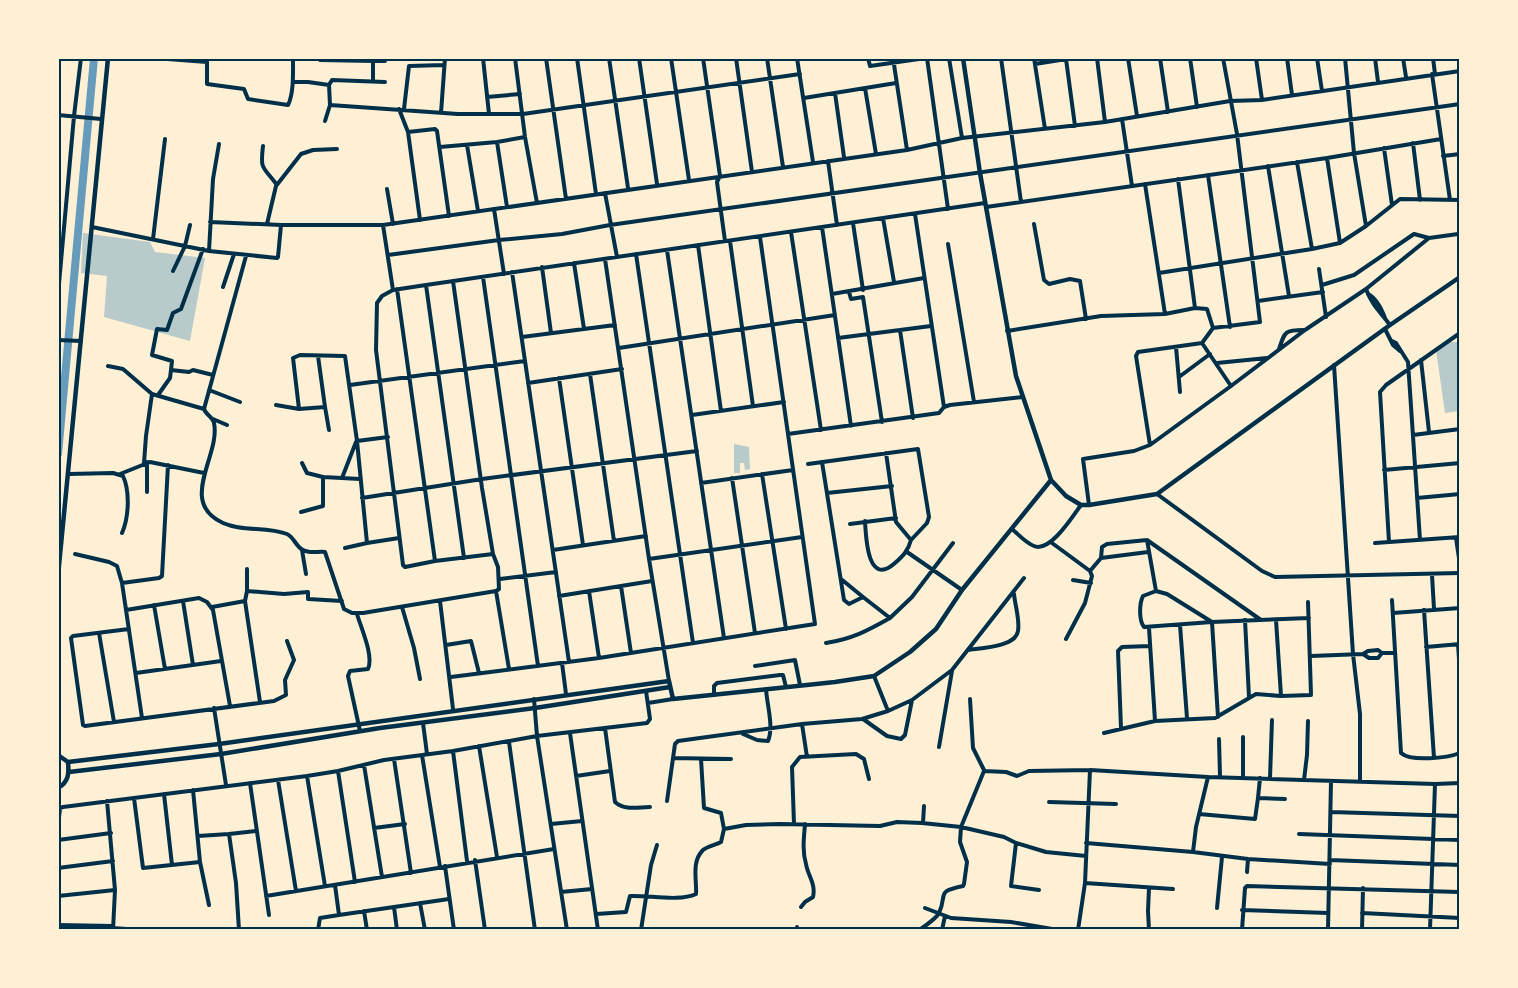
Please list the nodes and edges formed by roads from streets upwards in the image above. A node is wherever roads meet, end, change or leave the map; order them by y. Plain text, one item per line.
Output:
1 (81, 58) edge
2 (108, 58) edge
3 (154, 58) edge
4 (292, 58) edge
5 (445, 58) edge
6 (483, 58) edge
7 (515, 58) edge
8 (546, 58) edge
9 (577, 58) edge
10 (609, 58) edge
11 (639, 58) edge
12 (671, 58) edge
13 (703, 58) edge
14 (736, 58) edge
15 (767, 58) edge
16 (797, 58) edge
17 (868, 58) edge
18 (927, 58) edge
19 (949, 58) edge
20 (963, 58) edge
21 (1001, 58) edge
22 (1072, 58) edge
23 (1097, 58) edge
24 (1128, 58) edge
25 (1160, 58) edge
26 (1191, 58) edge
27 (1224, 58) edge
28 (1256, 58) edge
29 (1287, 58) edge
30 (1317, 58) edge
31 (1345, 58) edge
32 (1375, 58) edge
33 (1403, 58) edge
34 (1433, 58) edge
35 (1066, 59) edge
36 (207, 60) edge
37 (320, 60) dead end
38 (373, 60) edge
39 (385, 61) dead end
40 (893, 61) edge
41 (1034, 61) edge
42 (444, 65) junction
43 (1460, 71) edge
44 (800, 74) junction
45 (1433, 74) junction
46 (1406, 77) junction
47 (770, 78) junction
48 (373, 81) junction
49 (293, 82) junction
50 (385, 82) dead end
51 (1378, 82) junction
52 (739, 83) junction
53 (896, 83) junction
54 (329, 85) junction
55 (1348, 87) junction
56 (707, 88) junction
57 (866, 88) junction
58 (1322, 91) junction
59 (676, 92) junction
60 (835, 93) junction
61 (520, 94) junction
62 (1292, 95) junction
63 (645, 96) junction
64 (487, 97) junction
65 (804, 98) junction
66 (1262, 100) junction
67 (615, 101) junction
68 (1230, 101) junction
69 (1460, 104) edge
70 (330, 105) junction
71 (583, 105) junction
72 (1197, 106) junction
73 (1437, 106) junction
74 (402, 109) junction
75 (553, 110) junction
76 (1168, 112) junction
77 (441, 113) junction
78 (489, 114) junction
79 (523, 114) junction
80 (58, 115) edge
81 (75, 116) junction
82 (1137, 116) junction
83 (1122, 118) junction
84 (100, 119) junction
85 (1350, 119) junction
86 (325, 121) dead end
87 (1105, 122) junction
88 (1075, 126) junction
89 (1045, 129) junction
90 (408, 132) junction
91 (1012, 132) junction
92 (1237, 134) junction
93 (975, 136) junction
94 (525, 137) junction
95 (962, 138) junction
96 (165, 139) dead end
97 (1442, 139) junction
98 (496, 142) junction
99 (940, 143) junction
100 (1413, 143) junction
101 (219, 144) dead end
102 (467, 145) junction
103 (263, 146) dead end
104 (440, 147) junction
105 (1384, 148) junction
106 (337, 149) dead end
107 (907, 150) junction
108 (1127, 152) junction
109 (1354, 153) junction
110 (876, 154) junction
111 (1460, 154) edge
112 (1443, 156) junction
113 (844, 158) junction
114 (1327, 158) junction
115 (828, 161) junction
116 (813, 162) junction
117 (1297, 162) junction
118 (1268, 166) junction
119 (783, 167) junction
120 (1017, 168) junction
121 (1240, 169) junction
122 (752, 172) junction
123 (980, 173) junction
124 (1208, 175) junction
125 (720, 176) junction
126 (944, 178) junction
127 (1178, 179) junction
128 (689, 180) junction
129 (657, 184) junction
130 (1145, 184) junction
131 (277, 185) junction
132 (1132, 186) junction
133 (387, 189) dead end
134 (628, 189) junction
135 (605, 193) junction
136 (833, 193) junction
137 (596, 194) junction
138 (566, 199) junction
139 (1420, 200) junction
140 (1450, 200) junction
141 (1460, 200) edge
142 (1021, 202) junction
143 (537, 203) junction
144 (985, 205) junction
145 (1392, 205) junction
146 (507, 207) junction
147 (494, 209) junction
148 (721, 209) junction
149 (948, 209) junction
150 (478, 211) junction
151 (915, 214) junction
152 (449, 216) junction
153 (883, 218) junction
154 (420, 220) junction
155 (210, 222) junction
156 (853, 223) junction
157 (267, 224) junction
158 (393, 224) junction
159 (1034, 224) dead end
160 (190, 225) dead end
161 (281, 225) junction
162 (383, 225) junction
163 (610, 225) junction
164 (837, 225) junction
165 (1366, 226) junction
166 (92, 227) junction
167 (822, 227) junction
168 (791, 232) junction
169 (1458, 234) edge
170 (760, 237) junction
171 (1429, 238) junction
172 (153, 239) junction
173 (499, 240) junction
174 (727, 241) junction
175 (1340, 243) junction
176 (948, 244) dead end
177 (698, 245) junction
178 (185, 246) junction
179 (203, 249) junction
180 (1312, 249) junction
181 (209, 250) junction
182 (667, 250) junction
183 (234, 254) junction
184 (636, 254) junction
185 (1281, 254) junction
186 (388, 255) junction
187 (246, 256) junction
188 (617, 257) junction
189 (1253, 258) junction
190 (605, 259) junction
191 (1221, 262) junction
192 (574, 263) junction
193 (542, 267) junction
194 (1190, 268) junction
195 (1319, 269) dead end
196 (172, 271) dead end
197 (512, 272) junction
198 (1159, 273) junction
199 (504, 274) junction
200 (483, 277) junction
201 (1460, 277) edge
202 (924, 278) junction
203 (453, 281) junction
204 (894, 282) junction
205 (59, 285) edge
206 (426, 285) junction
207 (1322, 285) junction
208 (223, 288) dead end
209 (1366, 289) junction
210 (395, 290) junction
211 (863, 290) junction
212 (849, 292) junction
213 (1323, 292) junction
214 (832, 294) junction
215 (58, 295) edge
216 (1289, 296) junction
217 (1258, 302) junction
218 (1195, 308) junction
219 (1165, 314) junction
220 (835, 315) junction
221 (1326, 317) junction
222 (1086, 319) junction
223 (804, 320) junction
224 (615, 325) junction
225 (773, 325) junction
226 (1390, 325) junction
227 (931, 326) junction
228 (1230, 327) junction
229 (1213, 328) junction
230 (584, 329) junction
231 (1384, 329) junction
232 (742, 330) junction
233 (900, 330) junction
234 (1007, 330) junction
235 (1305, 330) junction
236 (551, 333) junction
237 (1460, 333) edge
238 (710, 334) junction
239 (870, 334) junction
240 (522, 337) junction
241 (838, 338) junction
242 (680, 339) junction
243 (60, 340) edge
244 (79, 341) junction
245 (649, 343) junction
246 (1202, 343) junction
247 (1176, 347) junction
248 (619, 348) junction
249 (1279, 350) junction
250 (1210, 354) junction
251 (318, 356) junction
252 (1267, 358) junction
253 (1421, 360) junction
254 (525, 361) junction
255 (1217, 363) junction
256 (1334, 365) junction
257 (108, 366) dead end
258 (495, 366) junction
259 (622, 369) junction
260 (1408, 369) junction
261 (171, 370) junction
262 (466, 370) junction
263 (439, 373) junction
264 (590, 374) junction
265 (213, 375) junction
266 (410, 377) junction
267 (1179, 377) junction
268 (559, 378) junction
269 (380, 381) junction
270 (528, 383) junction
271 (350, 385) junction
272 (1231, 386) junction
273 (209, 390) junction
274 (1180, 392) dead end
275 (155, 394) junction
276 (1023, 397) junction
277 (240, 402) dead end
278 (784, 402) junction
279 (974, 402) junction
280 (276, 405) dead end
281 (325, 406) junction
282 (753, 406) junction
283 (944, 407) junction
284 (204, 409) junction
285 (300, 410) junction
286 (721, 411) junction
287 (692, 415) junction
288 (212, 418) junction
289 (913, 418) junction
290 (882, 422) junction
291 (227, 425) dead end
292 (851, 426) junction
293 (1460, 429) edge
294 (329, 430) dead end
295 (821, 430) junction
296 (1429, 432) junction
297 (788, 434) junction
298 (1413, 435) junction
299 (388, 437) junction
300 (357, 441) junction
301 (1149, 445) junction
302 (697, 451) junction
303 (886, 453) junction
304 (666, 455) junction
305 (635, 460) junction
306 (822, 462) junction
307 (146, 463) junction
308 (302, 463) dead end
309 (1460, 463) edge
310 (603, 464) junction
311 (808, 464) dead end
312 (168, 465) junction
313 (1415, 467) junction
314 (572, 469) junction
315 (793, 470) junction
316 (1384, 470) junction
317 (541, 472) junction
318 (204, 473) junction
319 (69, 474) junction
320 (120, 474) junction
321 (762, 474) junction
322 (512, 476) junction
323 (323, 477) junction
324 (342, 478) junction
325 (732, 478) junction
326 (360, 479) junction
327 (482, 479) junction
328 (1051, 480) junction
329 (454, 483) junction
330 (702, 483) junction
331 (892, 486) junction
332 (425, 488) junction
333 (147, 492) dead end
334 (394, 493) junction
335 (827, 494) junction
336 (1157, 494) junction
337 (1460, 494) edge
338 (362, 498) junction
339 (1417, 498) junction
340 (1082, 505) junction
341 (1089, 505) junction
342 (301, 512) dead end
343 (896, 518) junction
344 (865, 521) junction
345 (850, 524) dead end
346 (1012, 529) junction
347 (122, 533) dead end
348 (646, 536) junction
349 (802, 537) junction
350 (1458, 537) edge
351 (399, 538) junction
352 (911, 540) junction
353 (1147, 540) junction
354 (1420, 540) junction
355 (614, 541) junction
356 (771, 541) junction
357 (1389, 542) junction
358 (367, 543) junction
359 (953, 543) dead end
360 (1052, 543) junction
361 (1375, 543) dead end
362 (583, 545) junction
363 (741, 545) junction
364 (345, 549) dead end
365 (302, 550) junction
366 (553, 550) junction
367 (711, 550) junction
368 (60, 552) edge
369 (907, 552) junction
370 (1148, 552) junction
371 (75, 554) dead end
372 (494, 554) junction
373 (680, 554) junction
374 (464, 558) junction
375 (1101, 558) junction
376 (649, 559) junction
377 (435, 561) junction
378 (1460, 565) edge
379 (247, 569) dead end
380 (933, 569) junction
381 (1090, 571) junction
382 (556, 572) junction
383 (1460, 573) edge
384 (306, 574) dead end
385 (1432, 574) junction
386 (1349, 575) junction
387 (58, 576) edge
388 (525, 576) junction
389 (1024, 578) dead end
390 (500, 579) junction
391 (841, 579) junction
392 (1073, 580) dead end
393 (652, 581) junction
394 (122, 583) junction
395 (1090, 583) junction
396 (621, 585) junction
397 (962, 590) junction
398 (247, 591) junction
399 (496, 591) junction
400 (589, 591) junction
401 (1156, 591) junction
402 (1014, 593) junction
403 (559, 596) junction
404 (863, 597) junction
405 (1392, 600) dead end
406 (183, 601) junction
407 (245, 601) junction
408 (342, 601) junction
409 (440, 601) junction
410 (1308, 602) dead end
411 (154, 605) junction
412 (402, 607) junction
413 (212, 608) junction
414 (1460, 608) edge
415 (1434, 609) junction
416 (126, 610) junction
417 (1424, 610) junction
418 (1393, 613) junction
419 (357, 614) junction
420 (890, 618) junction
421 (1309, 618) junction
422 (1261, 620) junction
423 (1276, 620) junction
424 (1212, 622) junction
425 (1245, 623) junction
426 (1180, 625) junction
427 (1149, 628) junction
428 (129, 629) junction
429 (786, 629) junction
430 (99, 633) junction
431 (755, 633) junction
432 (723, 638) junction
433 (1066, 639) dead end
434 (287, 641) dead end
435 (693, 643) junction
436 (826, 643) dead end
437 (1459, 644) edge
438 (446, 645) junction
439 (664, 646) junction
440 (1150, 646) junction
441 (1426, 646) junction
442 (967, 650) junction
443 (631, 653) junction
444 (1394, 653) junction
445 (1353, 654) junction
446 (1311, 656) junction
447 (599, 658) junction
448 (221, 661) junction
449 (569, 662) junction
450 (561, 663) junction
451 (193, 665) junction
452 (538, 666) junction
453 (755, 666) dead end
454 (165, 669) junction
455 (509, 669) junction
456 (952, 670) junction
457 (135, 673) junction
458 (479, 673) junction
459 (1460, 674) edge
460 (874, 676) junction
461 (451, 677) junction
462 (420, 679) dead end
463 (670, 684) junction
464 (800, 685) junction
465 (786, 687) junction
466 (766, 689) junction
467 (646, 691) junction
468 (566, 694) junction
469 (714, 695) junction
470 (1281, 696) junction
471 (1249, 697) junction
472 (534, 698) junction
473 (673, 699) junction
474 (970, 699) dead end
475 (912, 700) junction
476 (260, 702) junction
477 (648, 703) junction
478 (230, 706) junction
479 (214, 708) junction
480 (535, 708) junction
481 (453, 710) junction
482 (888, 711) junction
483 (421, 714) junction
484 (1218, 717) junction
485 (142, 718) junction
486 (1187, 718) junction
487 (862, 719) junction
488 (1272, 720) dead end
489 (1155, 721) junction
490 (1308, 721) dead end
491 (114, 722) junction
492 (423, 723) junction
493 (358, 724) junction
494 (802, 724) junction
495 (605, 728) junction
496 (770, 728) junction
497 (1121, 728) junction
498 (360, 731) junction
499 (570, 733) junction
500 (1104, 733) dead end
501 (742, 734) junction
502 (537, 736) junction
503 (1244, 737) dead end
504 (1219, 739) dead end
505 (509, 742) junction
506 (219, 744) junction
507 (479, 746) junction
508 (939, 747) dead end
509 (453, 751) junction
510 (1460, 753) edge
511 (221, 754) junction
512 (425, 754) junction
513 (58, 755) edge
514 (807, 757) junction
515 (674, 758) junction
516 (1434, 758) junction
517 (394, 759) junction
518 (702, 759) junction
519 (731, 759) dead end
520 (68, 762) junction
521 (364, 765) junction
522 (1090, 770) junction
523 (338, 771) junction
524 (610, 771) junction
525 (984, 771) junction
526 (69, 772) junction
527 (307, 776) junction
528 (576, 776) junction
529 (1220, 776) junction
530 (1208, 777) junction
531 (1243, 777) junction
532 (1260, 778) junction
533 (1270, 778) junction
534 (869, 779) dead end
535 (278, 780) junction
536 (1304, 780) junction
537 (1331, 781) junction
538 (1360, 782) junction
539 (250, 783) junction
540 (1460, 783) edge
541 (1435, 784) junction
542 (226, 785) junction
543 (58, 788) edge
544 (193, 790) junction
545 (164, 794) junction
546 (134, 798) junction
547 (1258, 798) junction
548 (1285, 799) dead end
549 (107, 801) junction
550 (667, 801) dead end
551 (1049, 802) dead end
552 (1089, 804) junction
553 (1116, 804) dead end
554 (924, 806) dead end
555 (651, 807) dead end
556 (1331, 812) junction
557 (1199, 814) junction
558 (1433, 815) junction
559 (1460, 816) edge
560 (582, 821) junction
561 (923, 823) junction
562 (405, 824) junction
563 (551, 824) junction
564 (794, 824) junction
565 (806, 824) junction
566 (58, 827) edge
567 (961, 827) junction
568 (374, 828) junction
569 (724, 829) junction
570 (257, 831) junction
571 (111, 833) junction
572 (229, 834) junction
573 (1299, 834) dead end
574 (198, 836) junction
575 (1330, 836) junction
576 (58, 840) edge
577 (1432, 840) junction
578 (1460, 840) edge
579 (1016, 843) junction
580 (1086, 843) junction
581 (657, 846) dead end
582 (554, 849) junction
583 (1193, 852) junction
584 (524, 853) junction
585 (1086, 856) junction
586 (497, 857) junction
587 (1222, 857) junction
588 (475, 860) junction
589 (1248, 860) junction
590 (113, 861) junction
591 (467, 861) junction
592 (200, 862) junction
593 (1330, 862) junction
594 (1433, 864) junction
595 (172, 865) junction
596 (1460, 865) edge
597 (442, 867) junction
598 (58, 868) edge
599 (1247, 872) dead end
600 (411, 873) junction
601 (382, 877) junction
602 (355, 882) junction
603 (1085, 883) junction
604 (335, 885) junction
605 (325, 886) junction
606 (1149, 888) junction
607 (1363, 888) junction
608 (592, 889) junction
609 (1173, 889) dead end
610 (1329, 889) junction
611 (115, 890) junction
612 (1039, 890) dead end
613 (296, 891) junction
614 (1432, 891) junction
615 (561, 892) junction
616 (1460, 892) edge
617 (58, 896) edge
618 (266, 896) junction
619 (646, 897) junction
620 (449, 899) junction
621 (420, 903) junction
622 (208, 905) dead end
623 (394, 907) junction
624 (801, 907) dead end
625 (926, 908) dead end
626 (1217, 908) dead end
627 (1242, 910) junction
628 (364, 911) junction
629 (1328, 913) junction
630 (1362, 913) junction
631 (596, 914) junction
632 (938, 914) junction
633 (269, 915) dead end
634 (339, 915) junction
635 (945, 916) junction
636 (1431, 917) junction
637 (1460, 918) edge
638 (58, 925) edge
639 (112, 928) edge
640 (142, 930) edge
641 (238, 930) edge
642 (318, 930) edge
643 (367, 930) edge
644 (397, 930) edge
645 (425, 930) edge
646 (454, 930) edge
647 (485, 930) edge
648 (535, 930) edge
649 (567, 930) edge
650 (598, 930) edge
651 (641, 930) edge
652 (920, 930) edge
653 (942, 930) edge
654 (1058, 930) edge
655 (1078, 930) edge
656 (1149, 930) edge
657 (1242, 930) edge
658 (1328, 930) edge
659 (1362, 930) edge
660 (1430, 930) edge

1 - 81 street
2 - 84 street
3 - 36 street
4 - 49 street
5 - 42 street
6 - 64 street
7 - 61 street
8 - 75 street
9 - 71 street
10 - 67 street
11 - 63 street
12 - 59 street
13 - 56 street
14 - 52 street
15 - 47 street
16 - 44 street
17 - 40 street
18 - 40 street
18 - 99 street
19 - 95 street
20 - 93 street
21 - 91 street
22 - 35 street
23 - 87 street
24 - 82 street
25 - 76 street
26 - 72 street
27 - 68 street
28 - 66 street
29 - 62 street
30 - 58 street
31 - 55 street
32 - 51 street
33 - 46 street
34 - 45 street
35 - 41 street
35 - 88 street
36 - 49 street
37 - 38 street
38 - 39 street
38 - 48 street
40 - 53 street
41 - 89 street
42 - 74 street
42 - 77 street
43 - 45 street
44 - 47 street
44 - 65 street
45 - 46 street
45 - 73 street
46 - 51 street
47 - 52 street
47 - 119 street
48 - 50 street
48 - 54 street
49 - 54 street
51 - 55 street
52 - 56 street
52 - 122 street
53 - 57 street
53 - 107 street
54 - 70 street
55 - 58 street
55 - 85 street
56 - 59 street
56 - 125 street
57 - 60 street
57 - 110 street
58 - 62 street
59 - 63 street
59 - 128 street
60 - 65 street
60 - 113 street
61 - 64 street
61 - 79 street
62 - 66 street
63 - 67 street
63 - 129 street
64 - 78 street
65 - 116 street
66 - 68 street
67 - 71 street
67 - 134 street
68 - 72 street
68 - 92 street
69 - 73 street
70 - 74 street
70 - 86 street
71 - 75 street
71 - 137 street
72 - 76 street
73 - 85 street
73 - 97 street
74 - 77 street
74 - 90 street
75 - 79 street
75 - 138 street
76 - 82 street
77 - 78 street
78 - 79 street
79 - 94 street
80 - 81 street
81 - 84 street
81 - 205 street
82 - 83 street
83 - 87 street
83 - 108 street
84 - 166 street
85 - 92 street
85 - 109 street
87 - 88 street
88 - 89 street
89 - 91 street
90 - 104 street
90 - 154 street
91 - 93 street
91 - 120 street
92 - 108 street
92 - 121 street
93 - 95 street
93 - 123 street
94 - 98 street
94 - 143 street
95 - 99 street
96 - 172 street
97 - 100 street
97 - 112 street
98 - 102 street
98 - 146 street
99 - 107 street
99 - 126 street
100 - 105 street
100 - 139 street
101 - 155 street
102 - 104 street
102 - 150 street
103 - 131 street
104 - 152 street
105 - 109 street
105 - 145 street
106 - 131 street
107 - 110 street
108 - 120 street
108 - 132 street
109 - 114 street
109 - 165 street
110 - 113 street
111 - 112 street
112 - 140 street
113 - 115 street
114 - 117 street
114 - 175 street
115 - 116 street
115 - 136 street
116 - 119 street
117 - 118 street
117 - 180 street
118 - 121 street
118 - 185 street
119 - 122 street
120 - 123 street
120 - 142 street
121 - 124 street
121 - 189 street
122 - 125 street
123 - 126 street
123 - 144 street
124 - 127 street
124 - 191 street
125 - 128 street
125 - 148 street
126 - 136 street
126 - 149 street
127 - 130 street
127 - 194 street
128 - 129 street
129 - 134 street
130 - 132 street
130 - 198 street
131 - 157 street
132 - 142 street
133 - 158 street
134 - 135 street
135 - 137 street
135 - 163 street
136 - 148 street
136 - 164 street
137 - 138 street
138 - 143 street
139 - 140 street
139 - 145 street
140 - 141 street
142 - 144 street
143 - 146 street
144 - 149 street
144 - 234 street
145 - 165 street
146 - 147 street
147 - 150 street
147 - 173 street
148 - 163 street
148 - 174 street
149 - 151 street
150 - 152 street
151 - 153 street
151 - 202 street
152 - 154 street
153 - 156 street
153 - 204 street
154 - 158 street
155 - 157 street
155 - 181 street
156 - 164 street
156 - 211 street
157 - 161 street
158 - 162 street
159 - 222 street
160 - 178 street
161 - 162 street
161 - 187 street
162 - 186 street
163 - 173 street
163 - 188 street
164 - 167 street
165 - 175 street
166 - 172 street
166 - 244 street
167 - 168 street
167 - 214 street
168 - 170 street
168 - 223 street
169 - 171 street
170 - 174 street
170 - 225 street
171 - 207 street
171 - 209 street
172 - 178 street
173 - 186 street
173 - 199 street
174 - 177 street
174 - 232 street
175 - 180 street
176 - 279 street
177 - 182 street
177 - 238 street
178 - 179 street
178 - 196 street
179 - 181 street
179 - 261 street
180 - 185 street
181 - 183 street
182 - 184 street
182 - 242 street
183 - 187 street
183 - 208 street
184 - 188 street
184 - 245 street
185 - 189 street
185 - 216 street
186 - 210 street
187 - 265 street
188 - 190 street
189 - 191 street
189 - 217 street
190 - 192 street
190 - 224 street
191 - 194 street
191 - 228 street
192 - 193 street
192 - 230 street
193 - 197 street
193 - 236 street
194 - 198 street
194 - 218 street
195 - 207 street
197 - 199 street
197 - 240 street
198 - 219 street
199 - 200 street
200 - 203 street
200 - 258 street
201 - 226 street
202 - 204 street
202 - 227 street
203 - 206 street
203 - 262 street
204 - 211 street
205 - 215 street
206 - 210 street
206 - 263 street
207 - 213 street
209 - 221 street
209 - 226 street
210 - 266 street
210 - 269 street
211 - 212 street
212 - 214 street
212 - 239 street
213 - 216 street
213 - 221 street
214 - 220 street
216 - 217 street
217 - 228 street
218 - 219 street
218 - 229 street
219 - 222 street
220 - 223 street
220 - 241 street
221 - 235 street
222 - 234 street
223 - 225 street
223 - 295 street
224 - 230 street
224 - 248 street
225 - 232 street
225 - 278 street
226 - 231 street
227 - 233 street
227 - 283 street
228 - 229 street
229 - 246 street
230 - 236 street
231 - 256 street
231 - 260 street
232 - 238 street
232 - 282 street
233 - 239 street
233 - 289 street
234 - 276 street
235 - 249 street
235 - 249 street
236 - 240 street
237 - 253 street
238 - 242 street
238 - 286 street
239 - 241 street
239 - 290 street
240 - 254 street
241 - 292 street
242 - 245 street
242 - 287 street
243 - 244 street
244 - 319 street
245 - 248 street
245 - 304 street
246 - 247 street
246 - 250 street
247 - 267 street
247 - 301 street
248 - 259 street
249 - 252 street
250 - 255 street
250 - 267 street
251 - 271 street
251 - 281 street
251 - 285 street
252 - 255 street
252 - 272 street
253 - 260 street
253 - 296 street
254 - 258 street
254 - 270 street
255 - 272 street
256 - 336 street
256 - 386 street
257 - 275 street
258 - 262 street
258 - 322 street
259 - 264 street
259 - 305 street
260 - 298 street
260 - 316 street
261 - 265 street
261 - 275 street
262 - 263 street
262 - 327 street
263 - 266 street
263 - 329 street
264 - 268 street
264 - 310 street
265 - 273 street
266 - 269 street
266 - 332 street
267 - 274 street
268 - 270 street
268 - 314 street
269 - 271 street
269 - 299 street
270 - 317 street
271 - 300 street
272 - 301 street
273 - 277 street
273 - 284 street
275 - 284 street
275 - 307 street
276 - 279 street
276 - 328 street
278 - 282 street
278 - 297 street
279 - 283 street
280 - 285 street
281 - 285 street
281 - 294 street
282 - 286 street
283 - 289 street
284 - 288 street
286 - 287 street
287 - 302 street
288 - 291 street
288 - 318 street
289 - 290 street
290 - 292 street
292 - 295 street
293 - 296 street
295 - 297 street
296 - 298 street
297 - 315 street
298 - 313 street
299 - 300 street
299 - 334 street
300 - 324 street
300 - 326 street
301 - 341 street
302 - 304 street
302 - 330 street
303 - 306 street
303 - 331 street
303 - 352 street
304 - 305 street
304 - 373 street
305 - 310 street
305 - 348 street
306 - 311 street
306 - 335 street
307 - 312 street
307 - 320 street
307 - 333 street
308 - 323 street
309 - 313 street
310 - 314 street
310 - 355 street
312 - 318 street
312 - 394 street
313 - 316 street
313 - 339 street
314 - 317 street
314 - 362 street
315 - 321 street
315 - 349 street
316 - 357 street
317 - 322 street
317 - 366 street
318 - 365 street
319 - 320 street
319 - 368 street
320 - 347 street
321 - 325 street
321 - 356 street
322 - 327 street
322 - 388 street
323 - 324 street
323 - 342 street
324 - 326 street
325 - 330 street
325 - 363 street
326 - 338 street
327 - 329 street
327 - 372 street
328 - 340 street
328 - 346 street
329 - 332 street
329 - 374 street
330 - 367 street
331 - 335 street
331 - 343 street
332 - 334 street
332 - 377 street
334 - 338 street
334 - 351 street
335 - 391 street
336 - 341 street
336 - 386 street
337 - 339 street
338 - 358 street
339 - 354 street
340 - 341 street
340 - 360 street
343 - 344 street
343 - 352 street
344 - 345 street
344 - 369 street
346 - 360 street
346 - 397 street
348 - 355 street
348 - 376 street
349 - 356 street
349 - 429 street
350 - 354 street
350 - 378 street
351 - 358 street
351 - 377 street
352 - 369 street
353 - 370 street
353 - 375 street
353 - 422 street
354 - 357 street
355 - 362 street
356 - 363 street
356 - 429 street
357 - 361 street
358 - 364 street
359 - 380 street
360 - 381 street
362 - 366 street
363 - 367 street
363 - 431 street
365 - 384 street
365 - 408 street
366 - 382 street
367 - 373 street
367 - 432 street
368 - 387 street
369 - 380 street
370 - 375 street
370 - 401 street
371 - 394 street
372 - 374 street
372 - 390 street
373 - 376 street
373 - 435 street
374 - 377 street
375 - 381 street
376 - 393 street
379 - 398 street
380 - 397 street
380 - 420 street
381 - 395 street
382 - 388 street
382 - 403 street
383 - 385 street
385 - 386 street
385 - 415 street
386 - 445 street
388 - 390 street
388 - 452 street
389 - 402 street
390 - 399 street
391 - 404 street
391 - 404 street
392 - 395 street
393 - 396 street
393 - 439 street
394 - 416 street
395 - 433 street
396 - 400 street
396 - 443 street
397 - 460 street
398 - 407 street
398 - 408 street
399 - 409 street
399 - 455 street
400 - 403 street
400 - 447 street
401 - 424 street
401 - 427 street
402 - 442 street
402 - 442 street
403 - 449 street
404 - 420 street
405 - 418 street
406 - 411 street
406 - 413 street
406 - 451 street
407 - 413 street
407 - 476 street
408 - 419 street
409 - 412 street
409 - 438 street
410 - 421 street
411 - 416 street
411 - 454 street
412 - 419 street
412 - 462 street
413 - 448 street
414 - 415 street
415 - 417 street
416 - 428 street
417 - 418 street
417 - 441 street
418 - 444 street
419 - 493 street
420 - 436 street
421 - 423 street
421 - 446 street
422 - 423 street
422 - 425 street
423 - 470 street
424 - 425 street
424 - 426 street
424 - 484 street
425 - 471 street
426 - 427 street
426 - 486 street
427 - 440 street
428 - 430 street
428 - 457 street
429 - 431 street
430 - 491 street
430 - 491 street
431 - 432 street
432 - 435 street
434 - 476 street
435 - 439 street
437 - 441 street
437 - 459 street
438 - 458 street
438 - 461 street
439 - 443 street
439 - 463 street
440 - 489 street
440 - 497 street
441 - 516 street
442 - 456 street
443 - 447 street
444 - 445 street
444 - 516 street
445 - 446 street
445 - 538 street
446 - 470 street
447 - 449 street
448 - 451 street
448 - 478 street
449 - 450 street
450 - 452 street
450 - 468 street
451 - 454 street
452 - 455 street
453 - 464 street
454 - 457 street
455 - 458 street
456 - 475 street
456 - 508 street
457 - 485 street
458 - 461 street
460 - 464 street
460 - 482 street
461 - 481 street
463 - 467 street
463 - 468 street
463 - 473 street
464 - 465 street
465 - 466 street
465 - 469 street
466 - 469 street
466 - 496 street
467 - 477 street
467 - 480 street
468 - 472 street
469 - 473 street
470 - 471 street
471 - 484 street
472 - 480 street
472 - 481 street
473 - 477 street
474 - 525 street
475 - 482 street
475 - 487 street
476 - 478 street
477 - 495 street
478 - 479 street
479 - 485 street
479 - 506 street
480 - 492 street
480 - 502 street
481 - 483 street
482 - 487 street
483 - 492 street
483 - 493 street
484 - 486 street
485 - 491 street
486 - 489 street
487 - 494 street
488 - 533 street
489 - 497 street
490 - 536 street
492 - 498 street
492 - 512 street
493 - 498 street
493 - 506 street
494 - 496 street
494 - 514 street
495 - 499 street
495 - 524 street
496 - 501 street
496 - 501 street
497 - 500 street
498 - 511 street
499 - 502 street
499 - 528 street
501 - 515 street
502 - 505 street
502 - 563 street
503 - 531 street
504 - 529 street
505 - 507 street
505 - 584 street
506 - 511 street
506 - 520 street
507 - 509 street
507 - 586 street
509 - 512 street
509 - 591 street
510 - 516 street
511 - 526 street
511 - 542 street
512 - 517 street
512 - 597 street
513 - 520 street
514 - 534 street
514 - 564 street
515 - 518 street
515 - 550 street
517 - 521 street
517 - 562 street
518 - 519 street
518 - 569 street
520 - 526 street
521 - 523 street
521 - 568 street
522 - 525 street
522 - 530 street
522 - 552 street
523 - 527 street
523 - 602 street
524 - 528 street
524 - 555 street
525 - 567 street
526 - 543 street
527 - 535 street
527 - 605 street
528 - 560 street
529 - 530 street
529 - 531 street
530 - 557 street
531 - 532 street
532 - 533 street
532 - 547 street
533 - 536 street
535 - 539 street
535 - 613 street
536 - 537 street
537 - 538 street
537 - 556 street
538 - 541 street
539 - 542 street
539 - 570 street
540 - 541 street
541 - 558 street
542 - 544 street
544 - 545 street
544 - 574 street
545 - 546 street
545 - 595 street
546 - 549 street
546 - 595 street
547 - 548 street
547 - 557 street
549 - 566 street
549 - 571 street
551 - 552 street
552 - 553 street
552 - 580 street
554 - 561 street
556 - 558 street
556 - 575 street
557 - 583 street
558 - 559 street
558 - 577 street
560 - 563 street
560 - 608 street
561 - 565 street
561 - 567 street
562 - 568 street
562 - 600 street
563 - 582 street
564 - 565 street
564 - 569 street
565 - 624 street
567 - 579 street
567 - 632 street
568 - 601 street
569 - 619 street
570 - 572 street
570 - 618 street
571 - 576 street
571 - 590 street
572 - 574 street
572 - 641 street
573 - 575 street
574 - 592 street
575 - 577 street
575 - 593 street
577 - 578 street
577 - 594 street
579 - 585 street
579 - 612 street
580 - 583 street
580 - 585 street
581 - 619 street
582 - 584 street
582 - 615 street
583 - 587 street
584 - 586 street
584 - 648 street
585 - 603 street
586 - 588 street
587 - 589 street
587 - 626 street
588 - 591 street
588 - 647 street
589 - 593 street
589 - 599 street
590 - 598 street
590 - 611 street
591 - 597 street
592 - 595 street
592 - 622 street
593 - 594 street
593 - 610 street
594 - 596 street
594 - 614 street
597 - 600 street
597 - 620 street
600 - 601 street
601 - 602 street
602 - 604 street
603 - 606 street
603 - 655 street
604 - 605 street
604 - 634 street
605 - 613 street
606 - 609 street
606 - 656 street
607 - 610 street
607 - 614 street
607 - 630 street
608 - 615 street
608 - 631 street
610 - 627 street
610 - 629 street
611 - 617 street
611 - 639 street
613 - 618 street
614 - 616 street
614 - 636 street
615 - 649 street
618 - 633 street
619 - 631 street
619 - 651 street
620 - 621 street
620 - 646 street
621 - 623 street
621 - 645 street
623 - 628 street
623 - 644 street
625 - 632 street
627 - 629 street
627 - 657 street
628 - 634 street
628 - 643 street
629 - 658 street
630 - 636 street
630 - 659 street
631 - 650 street
632 - 635 street
632 - 652 street
634 - 642 street
635 - 653 street
635 - 654 street
636 - 637 street
636 - 660 street
638 - 639 street
639 - 640 street

